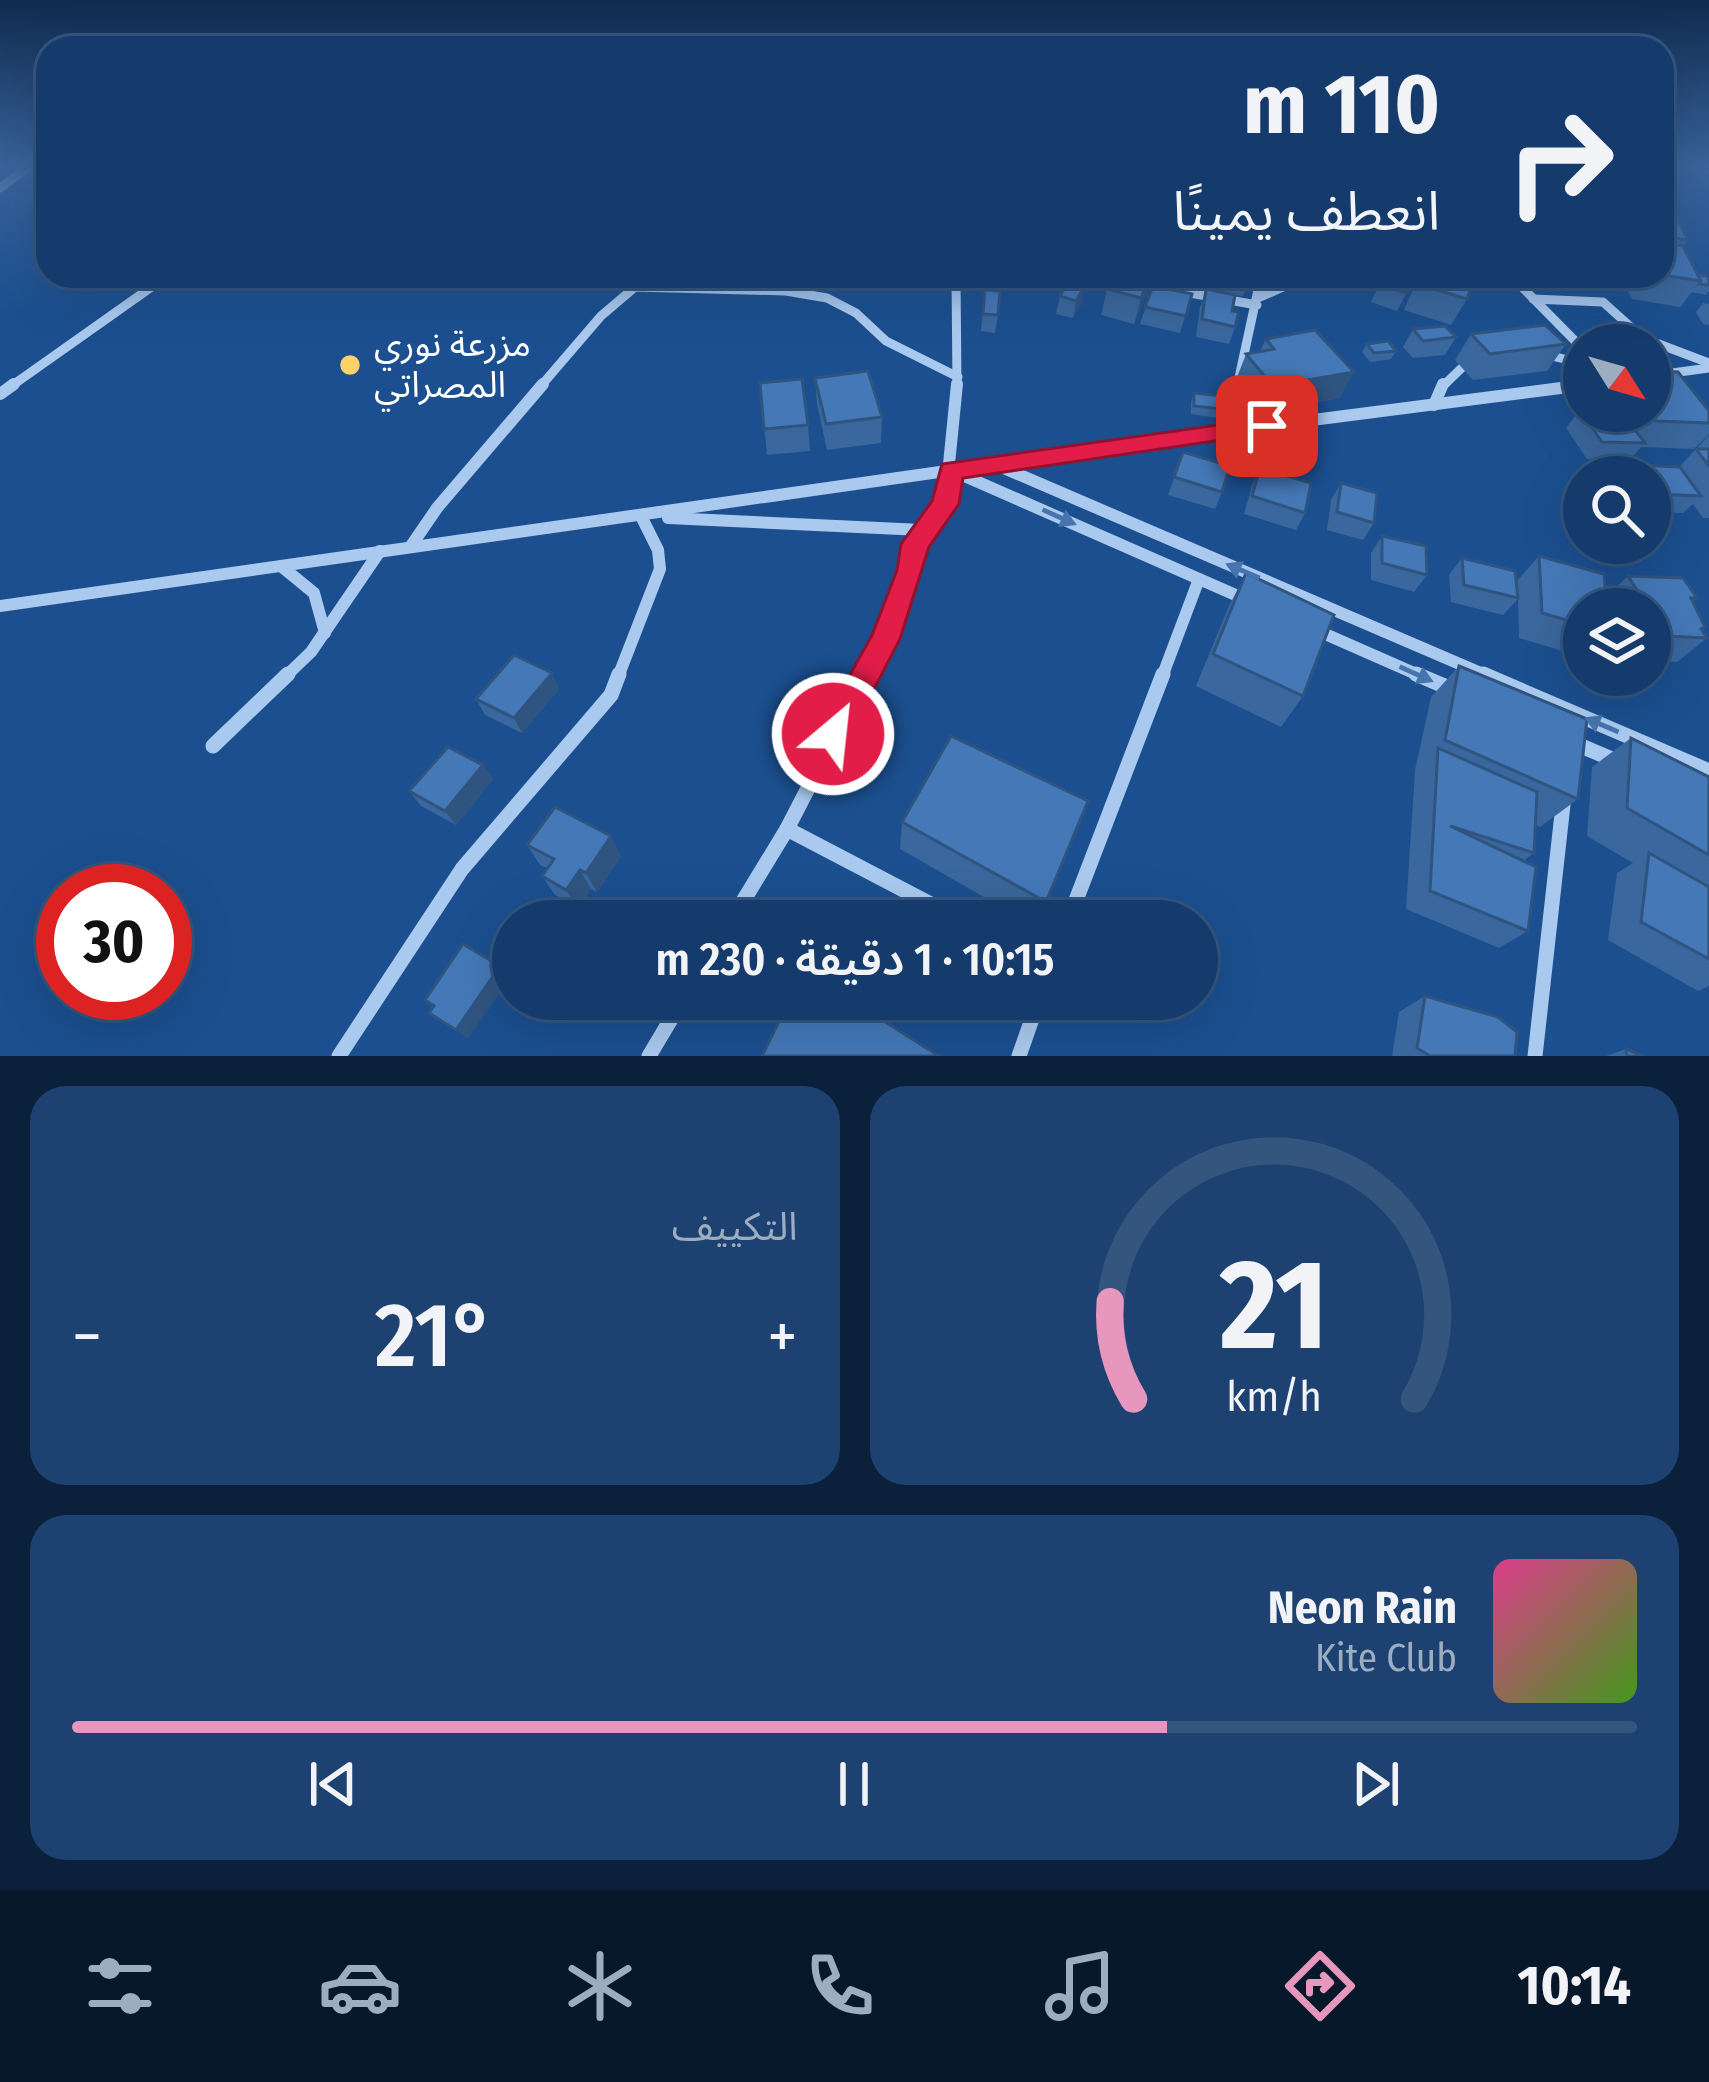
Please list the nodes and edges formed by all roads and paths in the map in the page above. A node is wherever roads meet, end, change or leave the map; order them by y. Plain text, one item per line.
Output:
1 (150, 288) edge
2 (634, 288) edge
3 (673, 288) edge
4 (956, 288) edge
5 (1170, 288) edge
6 (1259, 288) edge
7 (1284, 288) edge
8 (1523, 288) edge
9 (1534, 299) junction
10 (1257, 302) junction
11 (1625, 324) edge
12 (1563, 329) edge
13 (1532, 351) edge
14 (1671, 351) edge
15 (1481, 352) edge
16 (1563, 359) edge
17 (1709, 365) edge
18 (1671, 372) edge
19 (958, 377) junction
20 (1563, 388) edge
21 (0, 394) edge
22 (1434, 405) junction
23 (1227, 431) junction
24 (995, 464) junction
25 (952, 470) junction
26 (645, 517) junction
27 (922, 530) junction
28 (411, 546) junction
29 (380, 550) junction
30 (279, 565) junction
31 (1199, 579) junction
32 (0, 606) edge
33 (1264, 607) edge
34 (1308, 626) edge
35 (325, 634) junction
36 (1483, 703) edge
37 (1548, 731) edge
38 (1570, 741) junction
39 (213, 746) dead end
40 (1567, 763) edge
41 (1709, 771) edge
42 (1646, 774) edge
43 (1565, 786) edge
44 (787, 829) junction
45 (743, 900) edge
46 (923, 900) edge
47 (1075, 900) edge
48 (670, 1020) edge
49 (1032, 1020) edge
50 (339, 1056) edge
51 (649, 1056) edge
52 (1019, 1056) edge
53 (1535, 1056) edge

1 - 21 street
2 - 28 street
3 - 19 street
4 - 19 street
5 - 10 street
6 - 10 street
7 - 10 street
8 - 9 street
9 - 11 street
9 - 12 street
10 - 23 street
13 - 16 street
14 - 17 street
15 - 22 street
17 - 18 street
19 - 25 street
20 - 22 street
22 - 23 street
23 - 24 street
24 - 25 street
41 -> 24 street
25 - 26 street
25 - 27 street
25 -> 31 street
26 - 27 street
26 - 28 street
26 - 50 street
27 - 44 street
28 - 29 street
29 - 30 street
29 - 35 street
30 - 32 street
30 - 35 street
31 - 33 street
31 - 47 street
34 -> 36 street
35 - 39 street
37 - 38 street
38 - 40 street
38 - 42 street
43 - 53 street
44 - 45 street
44 - 46 street
48 - 51 street
49 - 52 street

